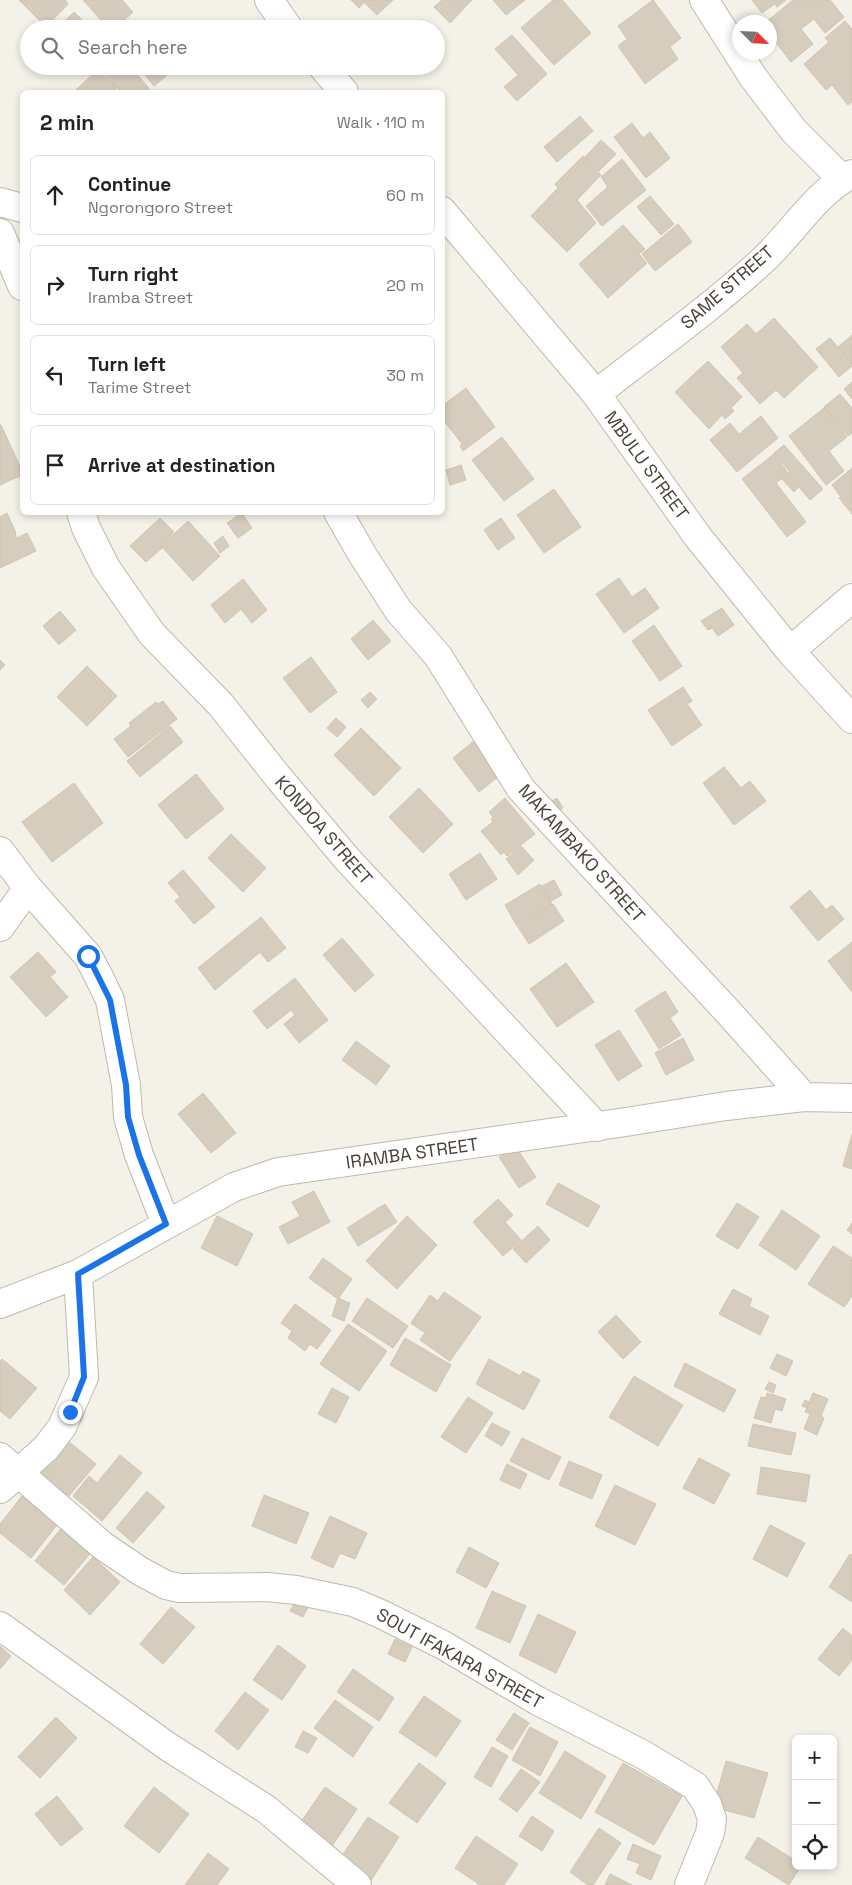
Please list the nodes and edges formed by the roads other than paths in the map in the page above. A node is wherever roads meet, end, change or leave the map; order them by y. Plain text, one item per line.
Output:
1 (269, 0) edge
2 (704, 0) edge
3 (283, 20) edge
4 (330, 75) edge
5 (342, 90) edge
6 (847, 176) edge
7 (0, 202) edge
8 (20, 207) edge
9 (445, 215) edge
10 (0, 233) edge
11 (20, 281) edge
12 (596, 394) junction
13 (82, 515) edge
14 (340, 515) edge
15 (852, 598) edge
16 (790, 651) junction
17 (852, 719) edge
18 (0, 851) edge
19 (28, 888) junction
20 (0, 927) edge
21 (804, 1097) junction
22 (852, 1098) edge
23 (597, 1126) junction
24 (166, 1224) junction
25 (78, 1274) junction
26 (0, 1304) edge
27 (6, 1473) edge
28 (0, 1626) edge
29 (357, 1885) edge
30 (689, 1885) edge

1 - 3 street
2 - 6 street
4 - 5 street
6 - 12 street, SAME STREET
7 - 8 street
9 - 12 street, MBULU STREET
10 - 11 street
12 - 16 street, MBULU STREET
13 - 23 street, KONDOA STREET
14 - 21 street, MAKAMBAKO STREET
15 - 16 street
16 - 17 street, MBULU STREET
18 - 19 street
19 - 20 street
19 - 24 street
21 - 22 street, IRAMBA STREET
21 - 23 street, IRAMBA STREET
23 - 24 street, IRAMBA STREET
24 - 25 street, IRAMBA STREET
25 - 26 street, IRAMBA STREET
25 - 27 street
27 - 30 street, SOUT IFAKARA STREET
28 - 29 street

